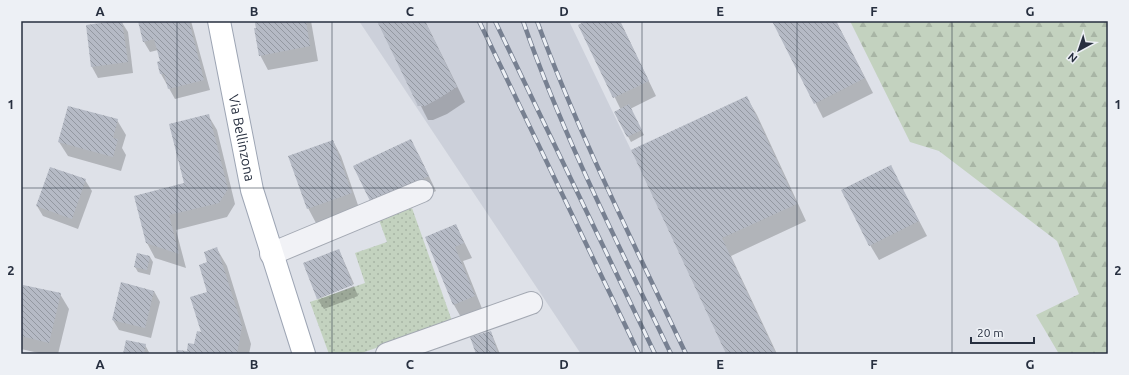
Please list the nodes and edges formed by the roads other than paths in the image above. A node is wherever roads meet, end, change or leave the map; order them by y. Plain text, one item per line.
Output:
1 (219, 21) edge
2 (422, 190) dead end
3 (271, 254) junction
4 (531, 303) dead end
5 (304, 354) edge
6 (387, 354) edge

1 - 3 main road, Via Bellinzona
2 - 3 street
3 - 5 main road, Via Bellinzona
4 - 6 street

